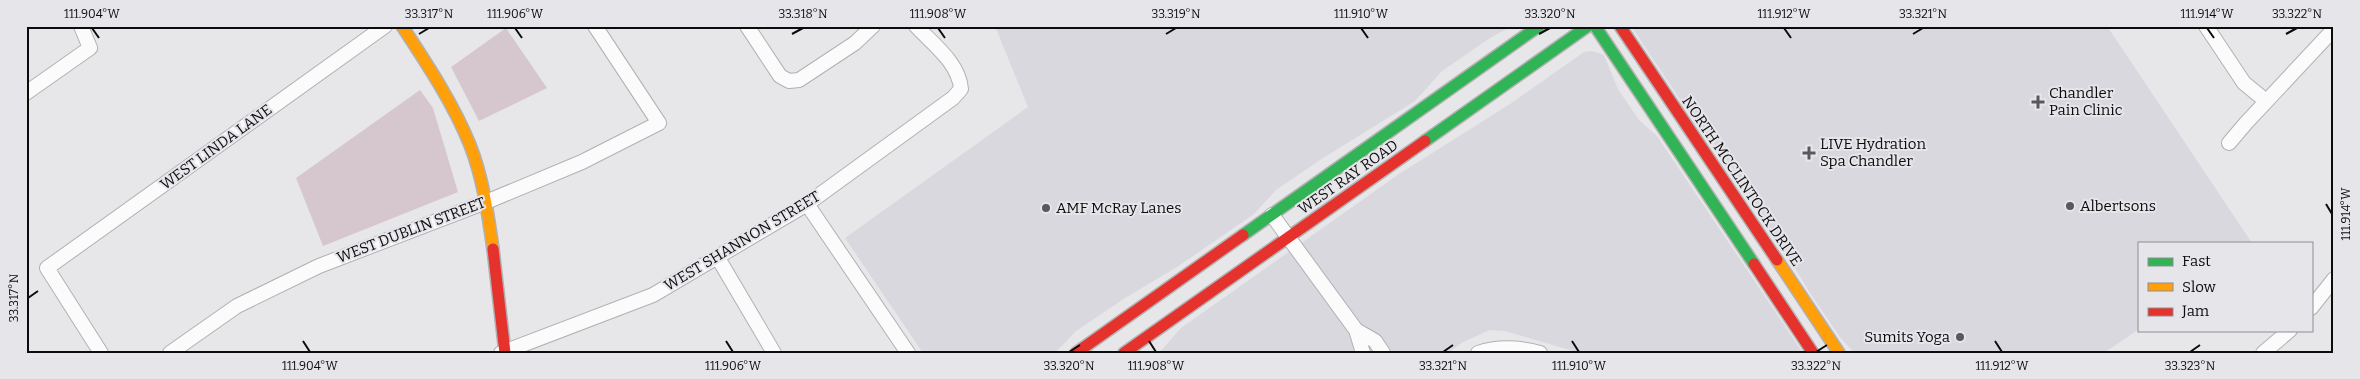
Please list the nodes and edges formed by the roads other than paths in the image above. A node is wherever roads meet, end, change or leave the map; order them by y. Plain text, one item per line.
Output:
1 (80, 26) edge
2 (385, 26) edge
3 (402, 26) edge
4 (594, 26) edge
5 (747, 26) edge
6 (873, 26) edge
7 (916, 26) edge
8 (1539, 26) edge
9 (1588, 26) edge
10 (1595, 26) edge
11 (1620, 26) edge
12 (2206, 26) edge
13 (2334, 29) edge
14 (26, 93) edge
15 (2266, 101) junction
16 (2229, 143) dead end
17 (486, 202) junction
18 (807, 204) junction
19 (1272, 215) junction
20 (1288, 237) junction
21 (718, 258) junction
22 (2334, 279) edge
23 (2312, 307) edge
24 (1356, 330) junction
25 (2288, 332) edge
26 (2270, 351) edge
27 (504, 352) edge
28 (101, 353) edge
29 (170, 353) edge
30 (774, 353) edge
31 (908, 353) edge
32 (1076, 353) edge
33 (1124, 353) edge
34 (1363, 353) edge
35 (1383, 353) edge
36 (1478, 353) edge
37 (1540, 353) edge
38 (1813, 353) edge
39 (1839, 353) edge

1 - 14 street
2 - 28 street, WEST LINDA LANE
3 - 17 main road
4 - 17 street, WEST DUBLIN STREET
5 - 6 street
7 - 18 street, WEST SHANNON STREET
8 - 19 main road, WEST RAY ROAD
9 - 20 main road, WEST RAY ROAD
10 - 38 main road
11 - 39 main road, NORTH MCCLINTOCK DRIVE
12 - 15 street
13 - 15 street
15 - 16 street
17 - 27 main road
17 - 29 street, WEST DUBLIN STREET
18 - 21 street, WEST SHANNON STREET
18 - 31 street
19 - 20 street
19 - 32 main road, WEST RAY ROAD
20 - 24 street
20 - 33 main road, WEST RAY ROAD
21 - 27 street, WEST SHANNON STREET
21 - 30 street
22 - 23 street
24 - 34 street
24 - 35 street
25 - 26 street
36 - 37 street

